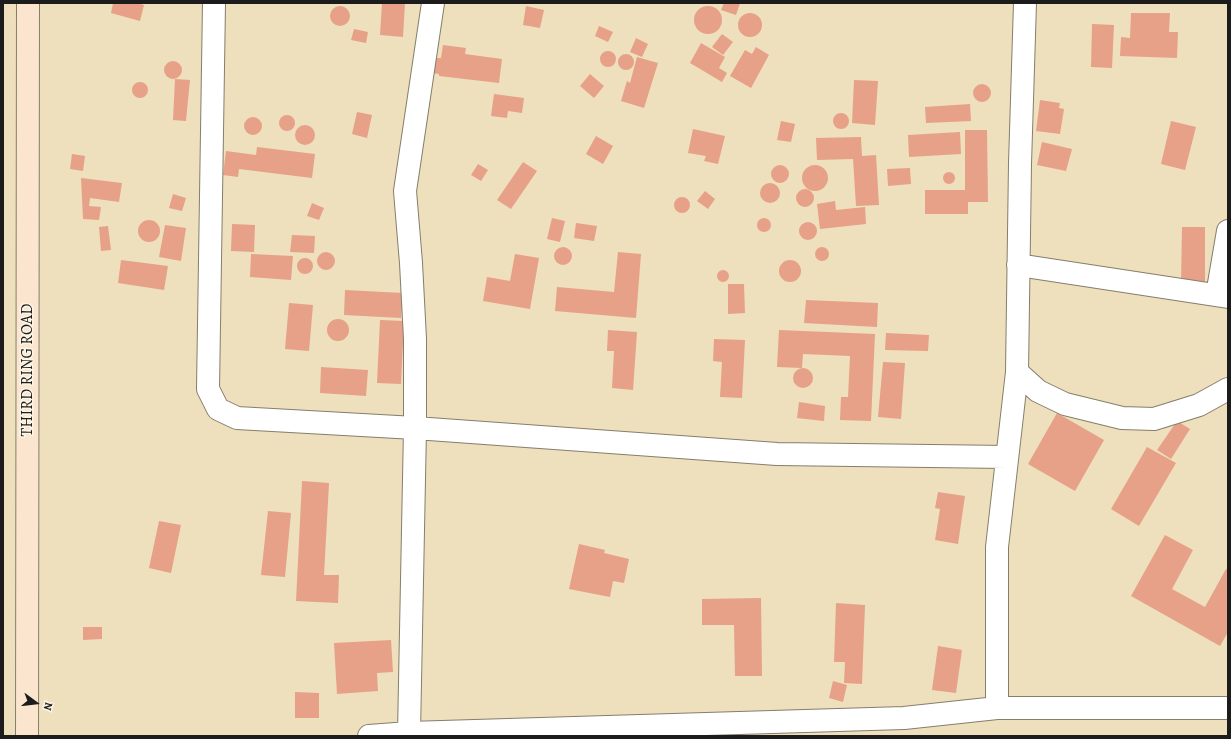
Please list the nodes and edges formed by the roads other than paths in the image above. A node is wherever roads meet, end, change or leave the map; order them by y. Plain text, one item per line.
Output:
1 (28, 3) edge
2 (214, 3) edge
3 (433, 3) edge
4 (1025, 3) edge
5 (1228, 231) edge
6 (1018, 264) junction
7 (1222, 296) edge
8 (1016, 372) junction
9 (1228, 388) edge
10 (415, 428) junction
11 (1007, 457) junction
12 (997, 708) junction
13 (1228, 708) edge
14 (775, 729) edge
15 (409, 733) junction
16 (27, 736) edge
17 (369, 736) edge

1 - 16 street, THIRD RING ROAD
2 - 10 street
3 - 10 street
4 - 6 street
5 - 7 street
6 - 7 street
6 - 8 street
8 - 9 street
8 - 11 street
10 - 11 street
10 - 15 street
11 - 12 street
12 - 13 street
12 - 14 street
14 - 15 street
15 - 17 street

